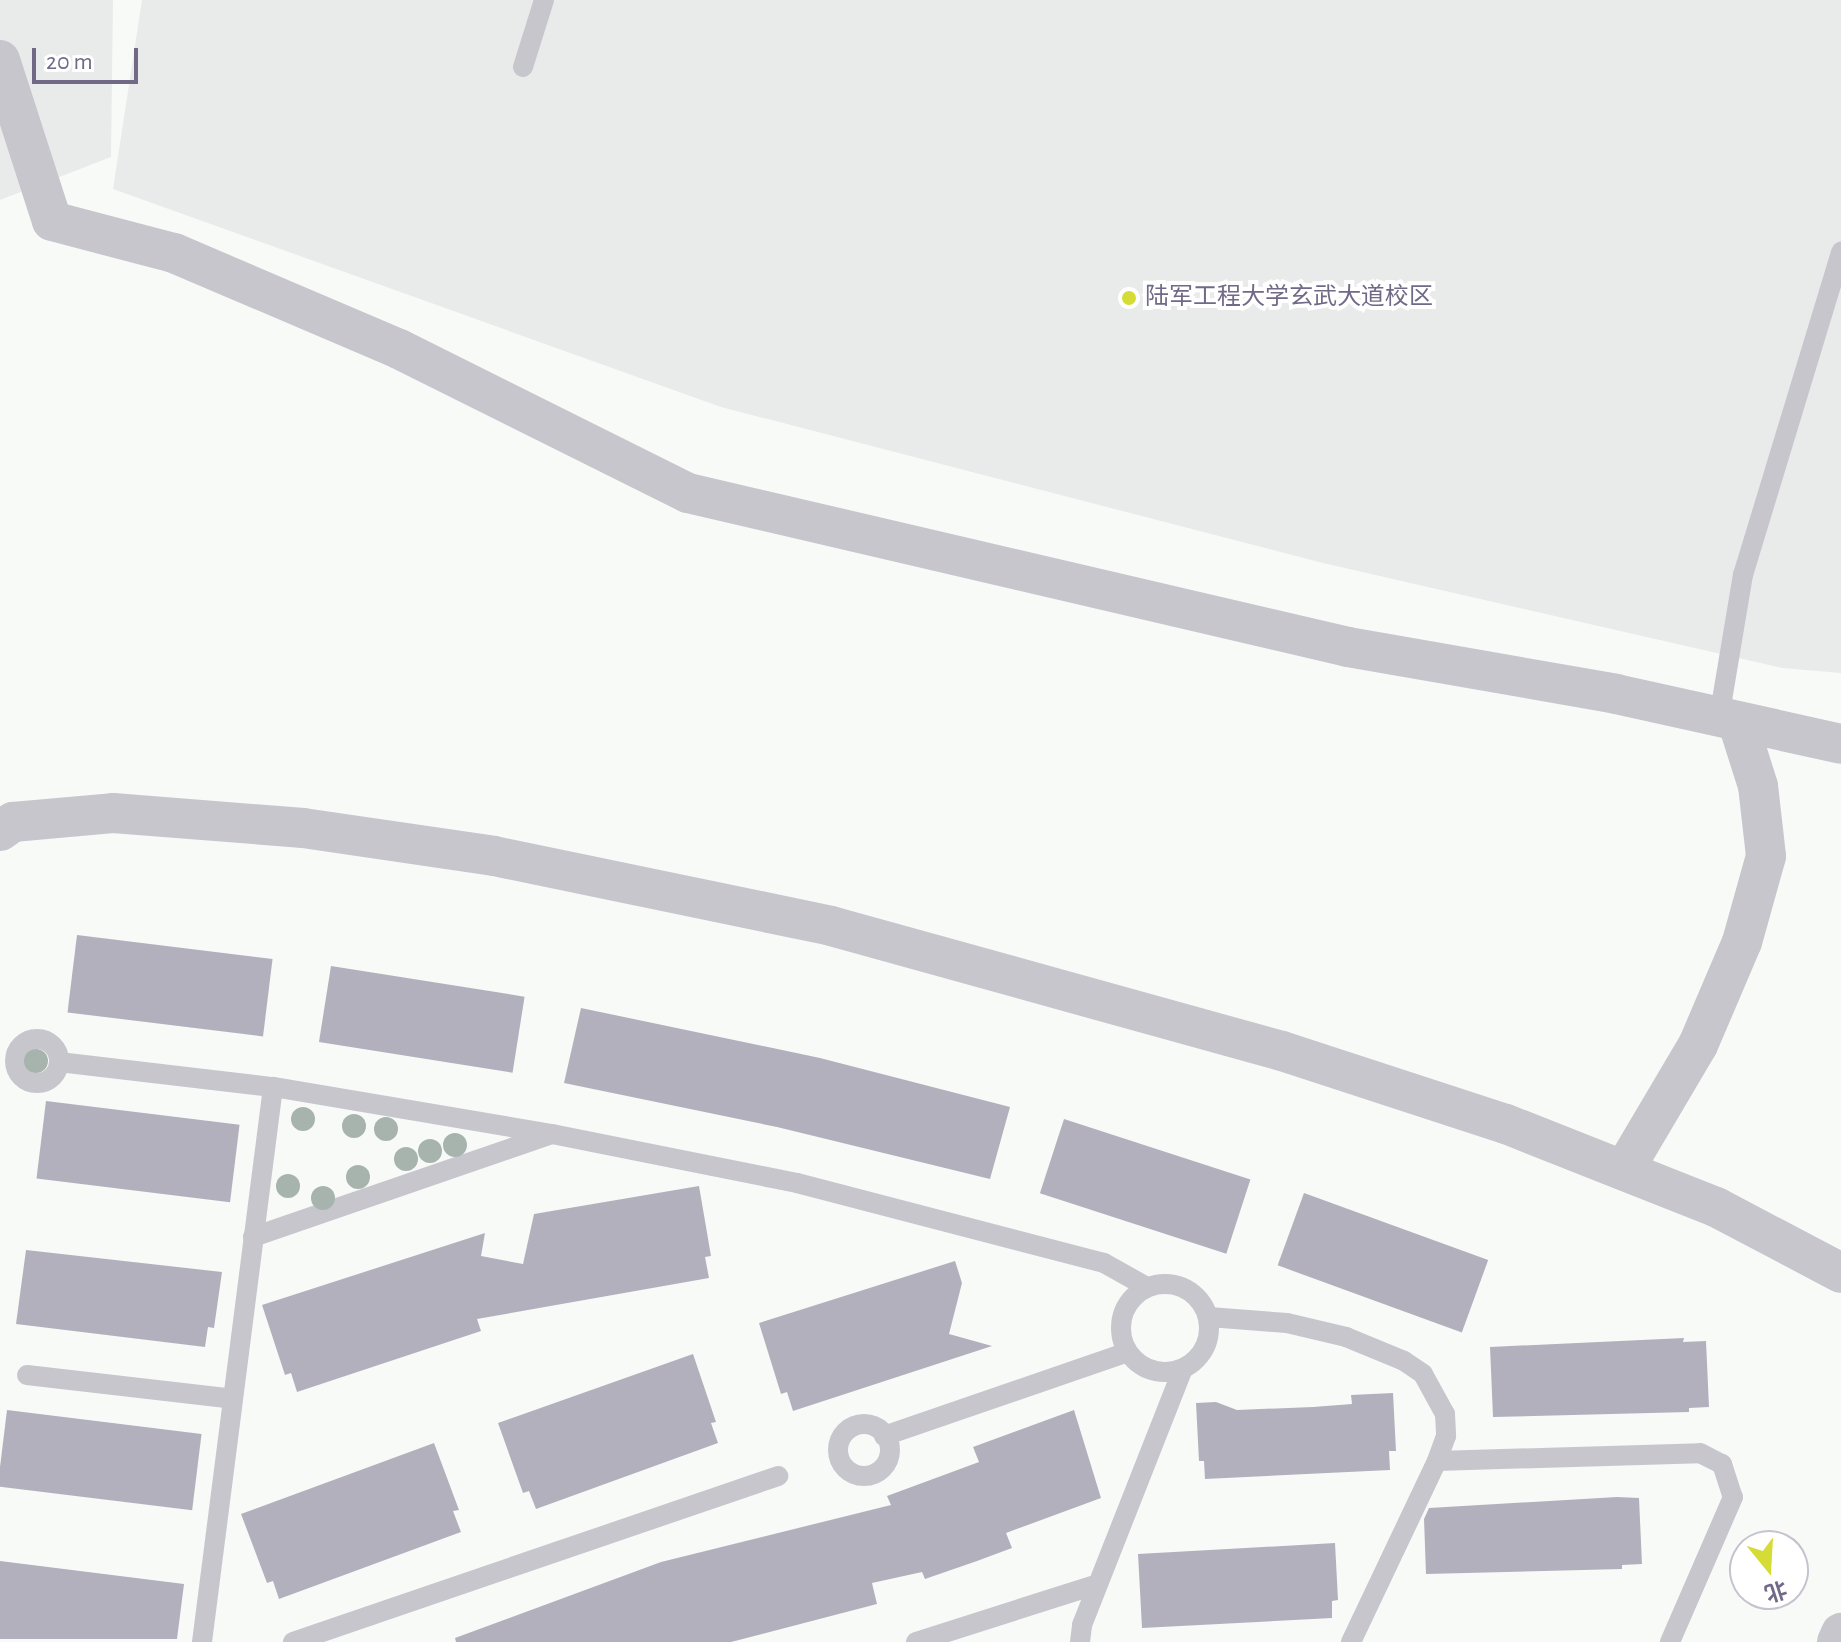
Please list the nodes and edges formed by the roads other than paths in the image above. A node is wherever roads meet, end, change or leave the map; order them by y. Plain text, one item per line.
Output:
1 (544, 0) edge
2 (0, 60) edge
3 (523, 67) dead end
4 (1841, 252) edge
5 (1728, 721) junction
6 (1841, 744) edge
7 (0, 831) edge
8 (59, 1062) dead end
9 (273, 1087) junction
10 (552, 1134) junction
11 (1624, 1170) junction
12 (253, 1237) junction
13 (1841, 1273) edge
14 (1147, 1287) junction
15 (1209, 1317) junction
16 (1128, 1352) junction
17 (1183, 1368) junction
18 (27, 1375) dead end
19 (233, 1399) junction
20 (884, 1436) dead end
21 (1437, 1461) junction
22 (778, 1476) dead end
23 (1098, 1584) junction
24 (1841, 1633) edge
25 (202, 1642) edge
26 (293, 1642) edge
27 (916, 1642) edge
28 (1080, 1642) edge
29 (1351, 1642) edge
30 (1670, 1642) edge
31 (1837, 1642) edge

1 - 3 lane
2 - 5 street
4 - 5 lane
5 - 6 street
5 - 11 street
7 - 11 street
8 - 9 lane
9 - 10 lane
9 - 12 lane
10 - 12 lane
10 - 14 lane
11 - 13 street
12 - 19 lane
14 - 15 lane
14 - 16 lane
15 - 17 lane
15 - 21 lane
16 - 17 lane
16 - 20 lane
17 - 23 lane
18 - 19 lane
19 - 25 lane
21 - 29 lane
21 - 30 lane
22 - 26 lane
23 - 27 lane
23 - 28 lane
24 - 31 street

